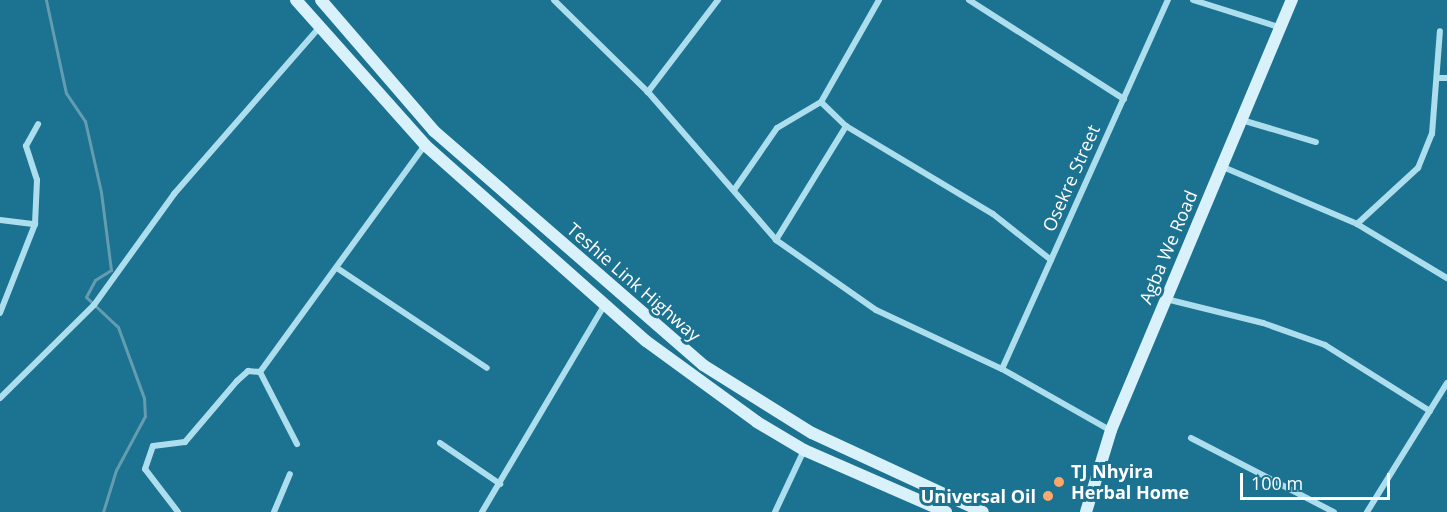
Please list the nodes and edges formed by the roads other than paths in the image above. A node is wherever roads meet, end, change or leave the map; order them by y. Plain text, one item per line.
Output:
1 (296, 0) edge
2 (321, 0) edge
3 (554, 0) edge
4 (718, 0) edge
5 (879, 0) edge
6 (969, 0) edge
7 (1168, 0) edge
8 (1193, 0) edge
9 (1292, 0) edge
10 (319, 28) junction
11 (1283, 28) junction
12 (1440, 31) dead end
13 (1437, 78) junction
14 (1447, 78) edge
15 (648, 92) junction
16 (1124, 99) junction
17 (822, 102) junction
18 (1245, 121) junction
19 (38, 124) dead end
20 (846, 126) junction
21 (1316, 142) dead end
22 (425, 145) junction
23 (1223, 167) junction
24 (734, 190) junction
25 (0, 220) edge
26 (35, 224) junction
27 (1357, 224) junction
28 (776, 240) junction
29 (1051, 260) junction
30 (337, 268) junction
31 (1447, 278) edge
32 (1165, 299) junction
33 (605, 304) junction
34 (0, 313) edge
35 (487, 368) dead end
36 (1002, 369) junction
37 (260, 372) junction
38 (1447, 383) edge
39 (0, 396) edge
40 (1430, 411) junction
41 (1111, 430) junction
42 (1191, 438) dead end
43 (440, 443) dead end
44 (297, 444) dead end
45 (804, 450) junction
46 (290, 474) dead end
47 (500, 484) junction
48 (178, 512) edge
49 (274, 512) edge
50 (482, 512) edge
51 (775, 512) edge
52 (946, 512) edge
53 (983, 512) edge
54 (1086, 512) edge
55 (1334, 512) edge
56 (1367, 512) edge

1 - 10 main road, Teshie Link Highway
2 - 53 main road, Teshie Link Highway
3 - 15 street
4 - 15 street
5 - 17 street
6 - 16 street
7 - 16 street, Osekre Street
8 - 11 street
9 - 11 main road, Agba We Road
10 - 22 main road, Teshie Link Highway
10 - 39 street
11 - 18 main road, Agba We Road
12 - 13 street
13 - 14 street
13 - 27 street
15 - 24 street
16 - 29 street, Osekre Street
17 - 20 street
17 - 24 street
18 - 21 street
18 - 23 main road, Agba We Road
19 - 26 street
20 - 28 street
20 - 29 street
22 - 30 street
22 - 33 main road, Teshie Link Highway
23 - 27 street
23 - 32 main road, Agba We Road
24 - 28 street
25 - 26 street
26 - 34 street
27 - 31 street
28 - 36 street
29 - 36 street, Osekre Street
30 - 35 street
30 - 37 street
32 - 40 street
32 - 41 main road, Agba We Road
33 - 45 main road, Teshie Link Highway
33 - 47 street
36 - 41 street
37 - 44 street
37 - 48 street
38 - 40 street
40 - 56 street
41 - 54 main road, Agba We Road
42 - 55 street
43 - 47 street
45 - 51 street
45 - 52 main road, Teshie Link Highway
46 - 49 street
47 - 50 street

